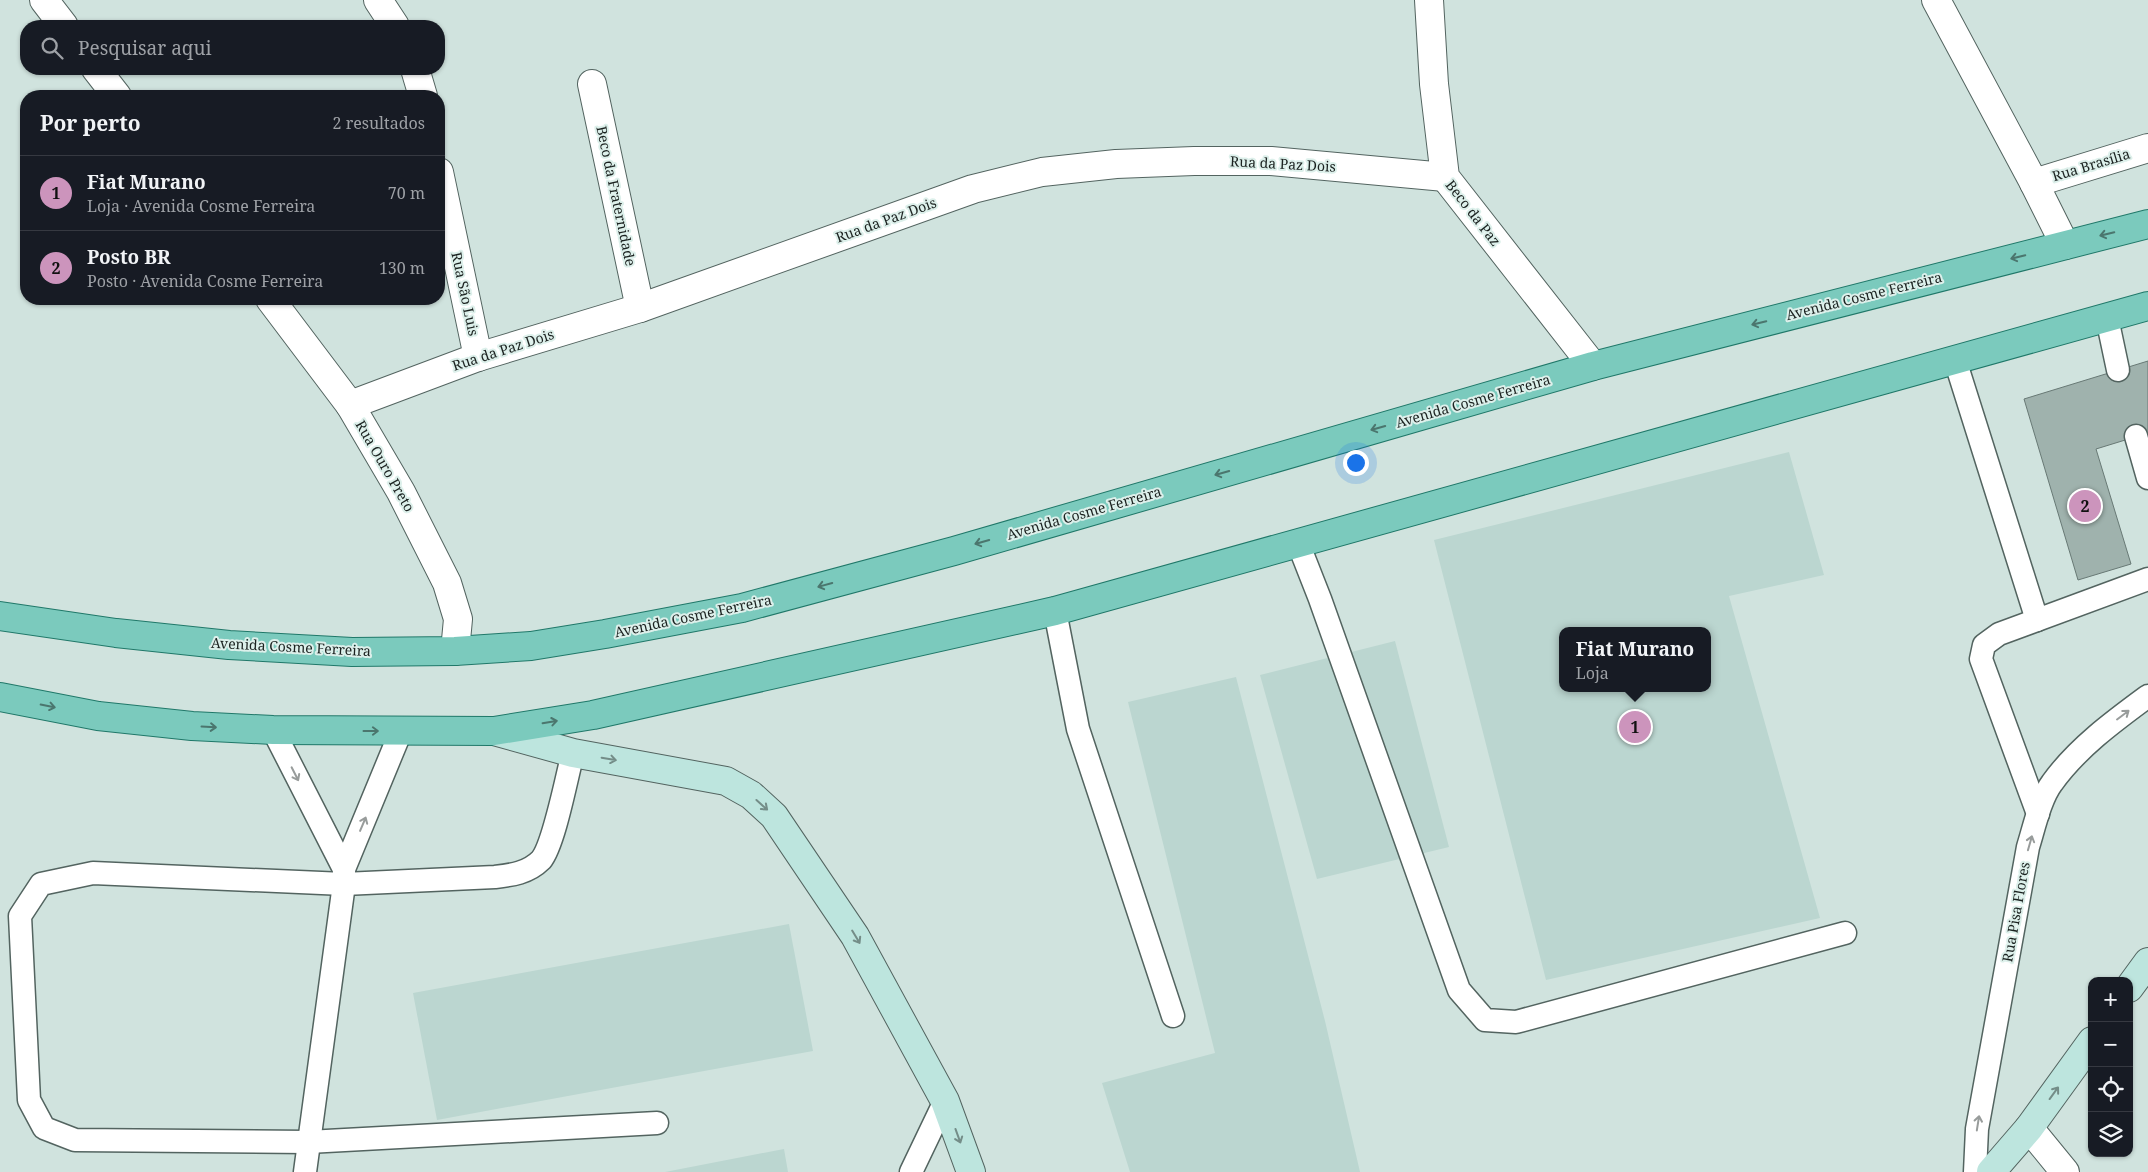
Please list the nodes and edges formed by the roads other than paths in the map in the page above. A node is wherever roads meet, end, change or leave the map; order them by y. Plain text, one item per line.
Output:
1 (44, 0) edge
2 (378, 0) edge
3 (1429, 0) edge
4 (1936, 0) edge
5 (59, 20) edge
6 (391, 20) edge
7 (101, 75) edge
8 (417, 75) edge
9 (592, 84) dead end
10 (112, 90) edge
11 (420, 90) edge
12 (2148, 148) edge
13 (1444, 177) junction
14 (2034, 183) junction
15 (445, 200) edge
16 (2148, 224) edge
17 (2065, 245) junction
18 (275, 305) edge
19 (2148, 306) edge
20 (640, 308) junction
21 (2107, 318) junction
22 (478, 357) junction
23 (1955, 360) junction
24 (1593, 366) junction
25 (2118, 370) dead end
26 (350, 405) junction
27 (2136, 436) dead end
28 (2148, 478) edge
29 (1298, 543) junction
30 (2148, 579) edge
31 (1055, 611) junction
32 (0, 616) edge
33 (2037, 620) junction
34 (455, 652) junction
35 (2148, 696) edge
36 (0, 697) edge
37 (273, 730) junction
38 (401, 731) junction
39 (494, 731) junction
40 (573, 753) junction
41 (2038, 814) junction
42 (344, 877) junction
43 (1845, 933) dead end
44 (2148, 962) edge
45 (2133, 983) edge
46 (1173, 1016) dead end
47 (2088, 1047) edge
48 (945, 1101) junction
49 (657, 1123) dead end
50 (2029, 1128) junction
51 (308, 1142) junction
52 (305, 1172) edge
53 (911, 1172) edge
54 (971, 1172) edge
55 (1975, 1172) edge
56 (1991, 1172) edge
57 (2065, 1172) edge

1 - 5 street
2 - 6 street
3 - 13 street, Beco da Paz
4 - 14 street
7 - 10 street
8 - 11 street
9 - 20 street, Beco da Fraternidade
12 - 14 street, Rua Brasília
13 - 20 street, Rua da Paz Dois
13 - 24 street, Beco da Paz
14 - 17 street
15 - 22 street, Rua São Luis
16 -> 17 main road, Avenida Cosme Ferreira
17 -> 24 main road, Avenida Cosme Ferreira
18 - 26 street, Rua Ouro Preto
19 - 21 main road
20 - 22 street, Rua da Paz Dois
21 - 23 main road
21 - 25 lane
22 - 26 street, Rua da Paz Dois
23 - 29 main road
23 - 33 lane
24 -> 34 main road, Avenida Cosme Ferreira
26 - 34 street, Rua Ouro Preto
27 - 28 lane
29 - 31 main road
29 - 43 lane
30 - 33 lane
39 -> 31 main road
31 - 46 lane
32 - 34 main road, Avenida Cosme Ferreira
33 - 41 lane
41 -> 35 lane, Rua Pisa Flores
36 -> 37 main road
37 -> 38 main road
37 -> 42 lane
38 - 39 main road
42 -> 38 lane
39 - 40 main road
40 - 42 lane
40 -> 48 main road
55 -> 41 lane, Rua Pisa Flores
42 - 51 lane
42 - 51 lane
44 - 45 main road
50 -> 47 main road
48 - 53 lane
48 -> 54 main road
49 - 51 lane
50 - 56 main road
50 - 57 street
51 - 52 lane

